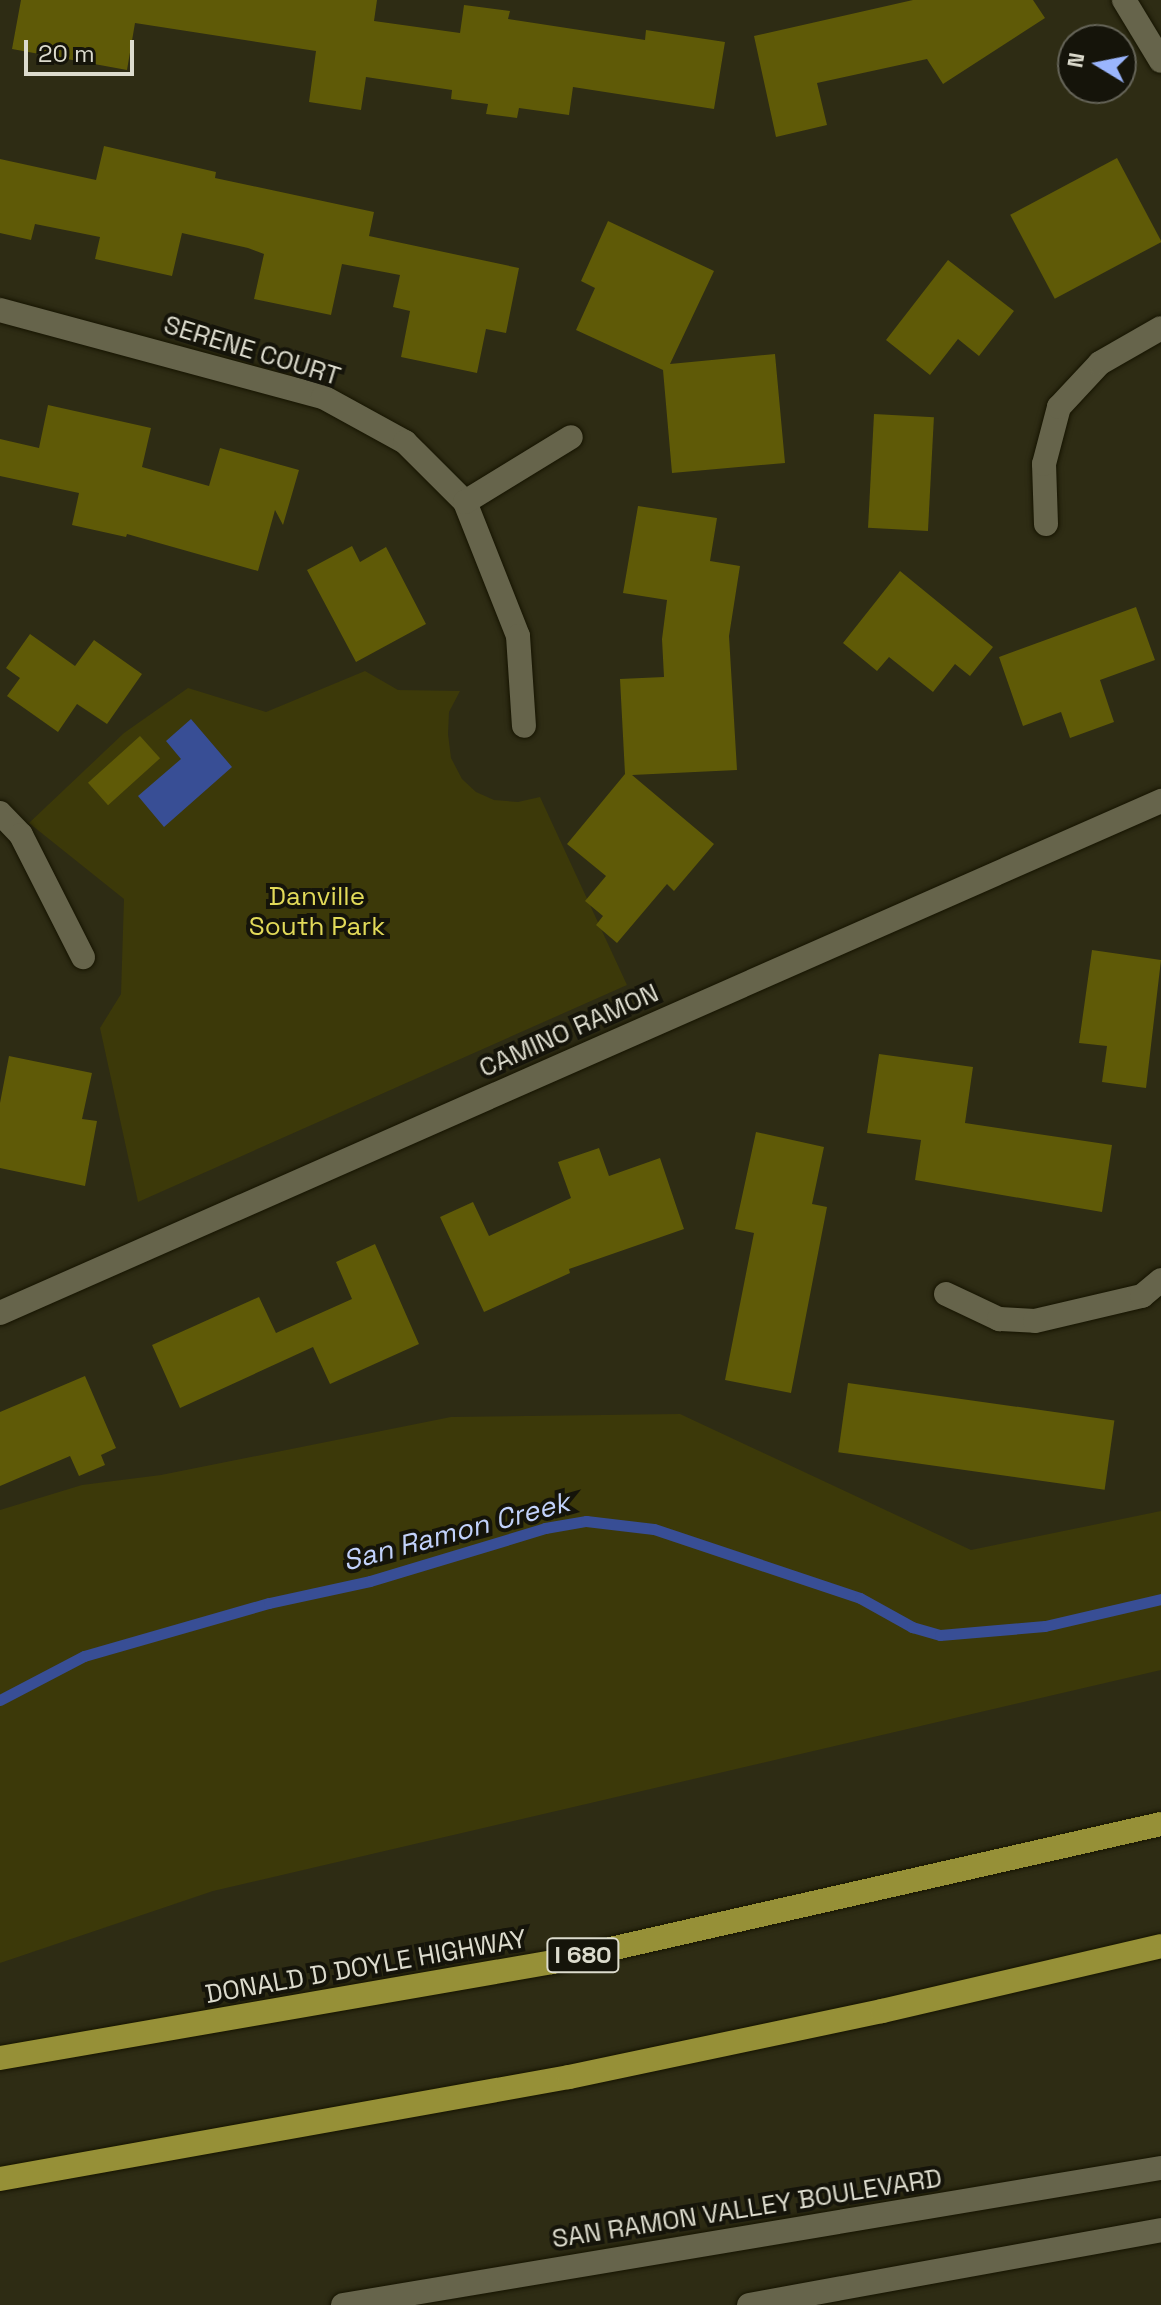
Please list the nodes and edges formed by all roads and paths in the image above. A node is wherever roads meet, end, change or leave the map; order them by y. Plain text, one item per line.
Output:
1 (1124, 0) edge
2 (1158, 48) edge
3 (0, 310) edge
4 (1161, 328) edge
5 (571, 437) dead end
6 (465, 502) junction
7 (1046, 524) dead end
8 (524, 726) dead end
9 (1161, 801) edge
10 (0, 813) edge
11 (83, 957) dead end
12 (1161, 1280) edge
13 (946, 1294) dead end
14 (0, 1313) edge
15 (1161, 1824) edge
16 (1161, 1946) edge
17 (0, 2058) edge
18 (1161, 2168) edge
19 (0, 2179) edge
20 (1161, 2230) edge
21 (343, 2305) edge
22 (749, 2305) edge

1 - 2 street
3 - 6 street, SERENE COURT
4 - 7 street
5 - 6 street
6 - 8 street, SERENE COURT
9 - 14 street, CAMINO RAMON
10 - 11 street
12 - 13 street
15 - 17 highway, DONALD D DOYLE HIGHWAY / I 680
16 - 19 highway
18 - 21 street, SAN RAMON VALLEY BOULEVARD
20 - 22 street

